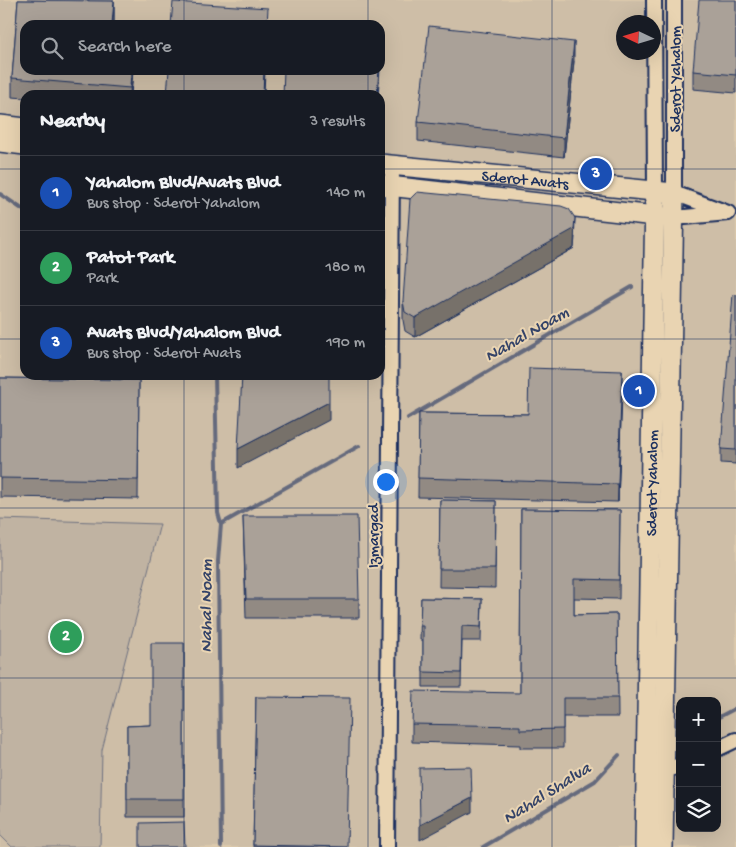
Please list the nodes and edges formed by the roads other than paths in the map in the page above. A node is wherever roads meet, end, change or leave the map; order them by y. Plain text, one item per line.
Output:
1 (654, 0) edge
2 (674, 0) edge
3 (0, 125) edge
4 (20, 127) edge
5 (0, 142) edge
6 (20, 144) edge
7 (386, 165) edge
8 (386, 186) edge
9 (655, 192) junction
10 (674, 193) junction
11 (732, 214) edge
12 (654, 216) junction
13 (674, 218) junction
14 (736, 740) edge
15 (721, 747) edge
16 (672, 768) edge
17 (645, 778) junction
18 (387, 847) edge
19 (645, 847) edge
20 (663, 847) edge

1 - 9 street, Sderot Yahalom
2 - 10 street, Sderot Yahalom
3 - 4 street
5 - 6 street
7 - 8 street, Izmargad
7 - 9 street, Sderot Avats
8 - 12 street, Sderot Avats
8 - 18 street, Izmargad
9 - 10 street, Sderot Avats
9 - 12 street, Sderot Yahalom
10 - 11 street, Sderot Avats
10 - 13 street, Sderot Yahalom
11 - 13 street, Sderot Avats
12 - 13 street, Sderot Avats
12 - 17 street, Sderot Yahalom
13 - 16 street, Sderot Yahalom
14 - 15 street
16 - 17 street
16 - 20 street, Sderot Yahalom
17 - 19 street, Sderot Yahalom

